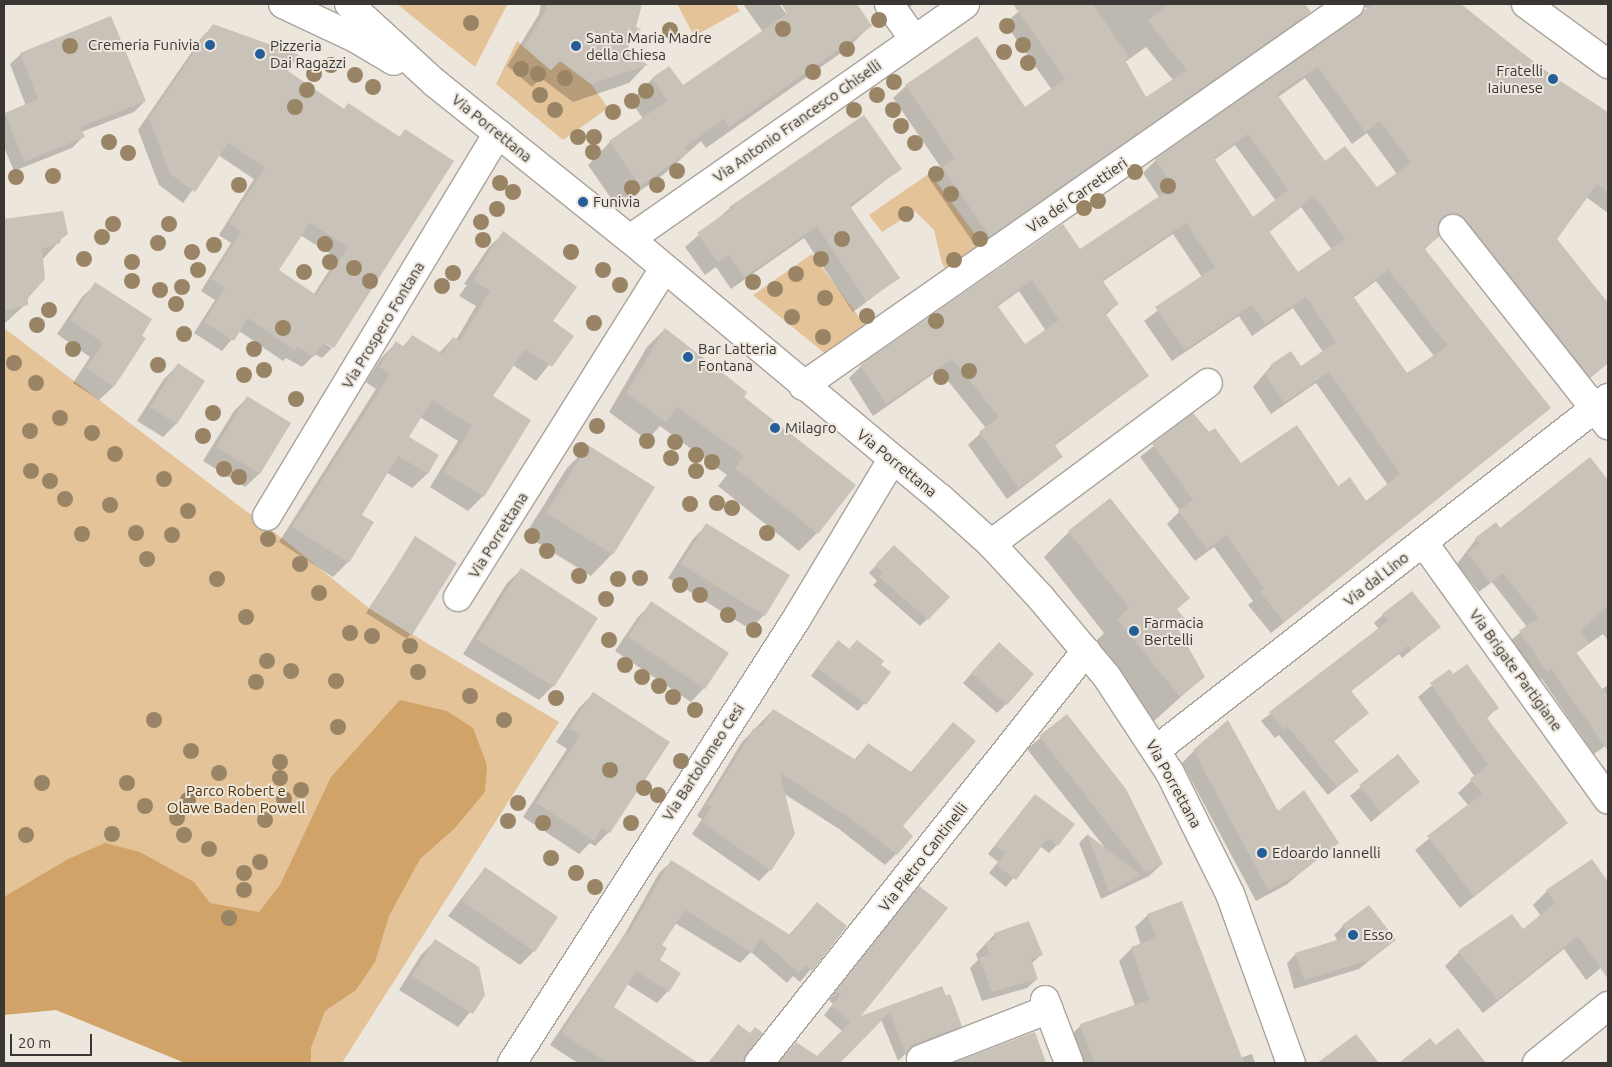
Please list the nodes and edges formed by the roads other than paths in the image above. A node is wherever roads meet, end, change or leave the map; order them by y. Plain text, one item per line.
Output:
1 (283, 4) edge
2 (349, 4) edge
3 (889, 4) edge
4 (965, 4) edge
5 (1350, 4) edge
6 (1526, 4) edge
7 (914, 39) junction
8 (1608, 64) edge
9 (435, 83) junction
10 (498, 133) junction
11 (1453, 229) dead end
12 (630, 239) junction
13 (664, 269) junction
14 (1208, 383) dead end
15 (804, 386) junction
16 (1604, 411) edge
17 (892, 460) junction
18 (267, 516) dead end
19 (1423, 542) junction
20 (991, 544) junction
21 (458, 597) dead end
22 (1086, 651) junction
23 (1156, 750) junction
24 (1608, 799) edge
25 (1608, 1006) edge
26 (921, 1059) dead end
27 (512, 1063) edge
28 (759, 1063) edge
29 (1070, 1063) edge
30 (1291, 1063) edge
31 (1537, 1063) edge

1 - 9 street, Via Porrettana
2 - 9 street, Via Porrettana
3 - 7 street
4 - 7 street, Via Antonio Francesco Ghiselli
5 - 15 street, Via dei Carrettieri
6 - 8 street
7 - 12 street, Via Antonio Francesco Ghiselli
9 - 10 street, Via Porrettana
10 - 12 street, Via Porrettana
10 - 18 street, Via Prospero Fontana
11 - 16 street, Via dal Lino
12 - 13 street, Via Porrettana
13 - 15 street, Via Porrettana
13 - 21 street, Via Porrettana
14 - 20 street
15 - 17 street, Via Porrettana
16 - 19 street, Via dal Lino
17 - 20 street, Via Porrettana
17 - 27 street, Via Bartolomeo Cesi
19 - 23 street, Via dal Lino
19 - 24 street, Via Brigate Partigiane
20 - 22 street, Via Porrettana
22 - 23 street, Via Porrettana
22 - 28 street, Via Pietro Cantinelli
23 - 30 street, Via Porrettana
25 - 31 street
26 - 29 street

